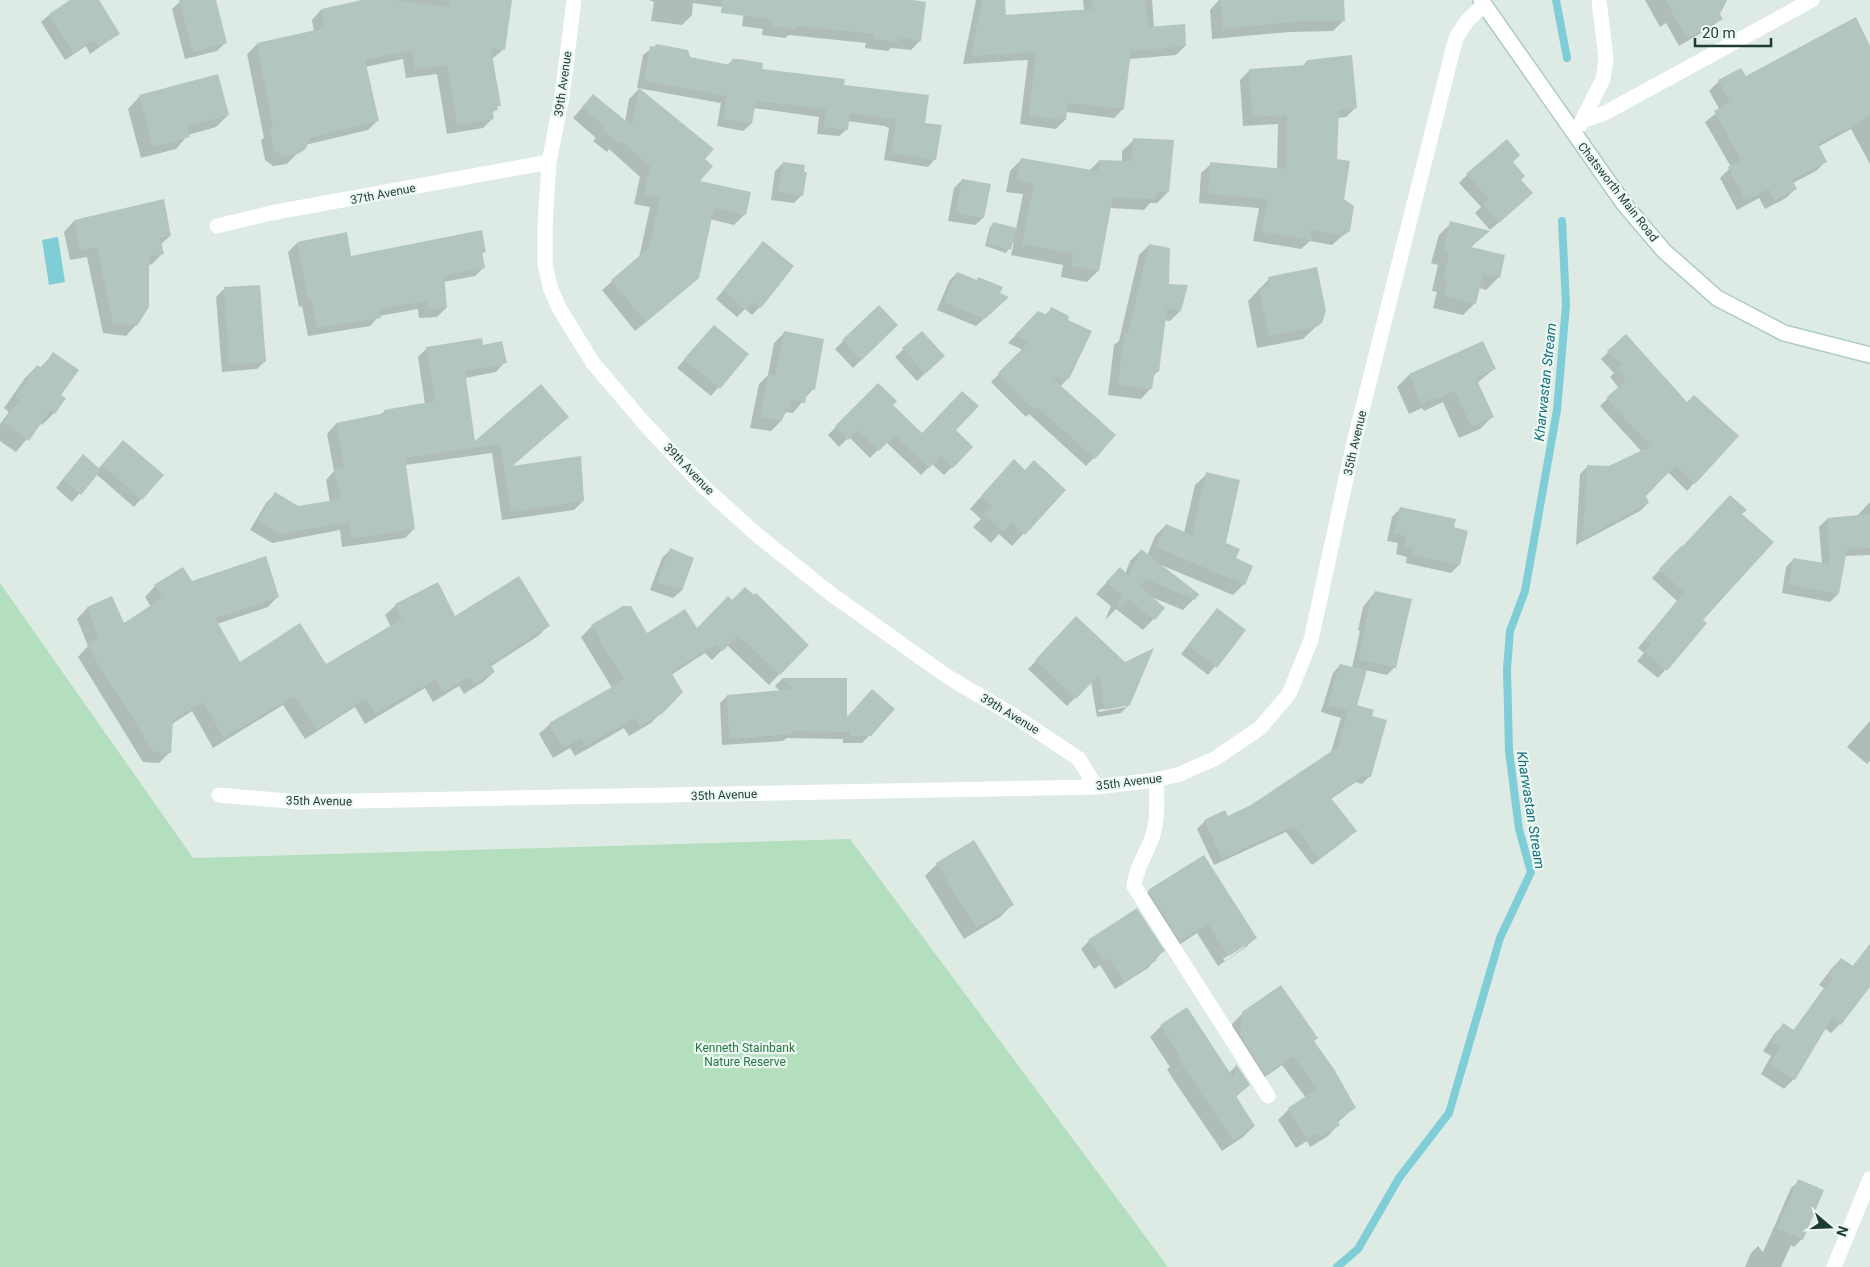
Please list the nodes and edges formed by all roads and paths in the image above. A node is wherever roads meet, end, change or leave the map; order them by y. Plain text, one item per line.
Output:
1 (574, 0) edge
2 (1599, 0) edge
3 (1812, 0) edge
4 (1482, 3) edge
5 (1582, 121) junction
6 (1575, 136) junction
7 (549, 162) junction
8 (216, 226) dead end
9 (1870, 355) edge
10 (1156, 780) junction
11 (1096, 787) junction
12 (220, 795) dead end
13 (1268, 1096) dead end
14 (1870, 1178) edge
15 (1834, 1267) edge

1 - 7 street, 39th Avenue
2 - 5 street, Chatsworth Main Road
3 - 5 street
4 - 6 street, Chatsworth Main Road
4 - 10 street, 35th Avenue
5 - 6 street, Chatsworth Main Road
6 - 9 street, Chatsworth Main Road
7 - 8 street, 37th Avenue
7 - 11 street, 39th Avenue
10 - 11 street, 35th Avenue
10 - 13 street
11 - 12 street, 35th Avenue
14 - 15 street

